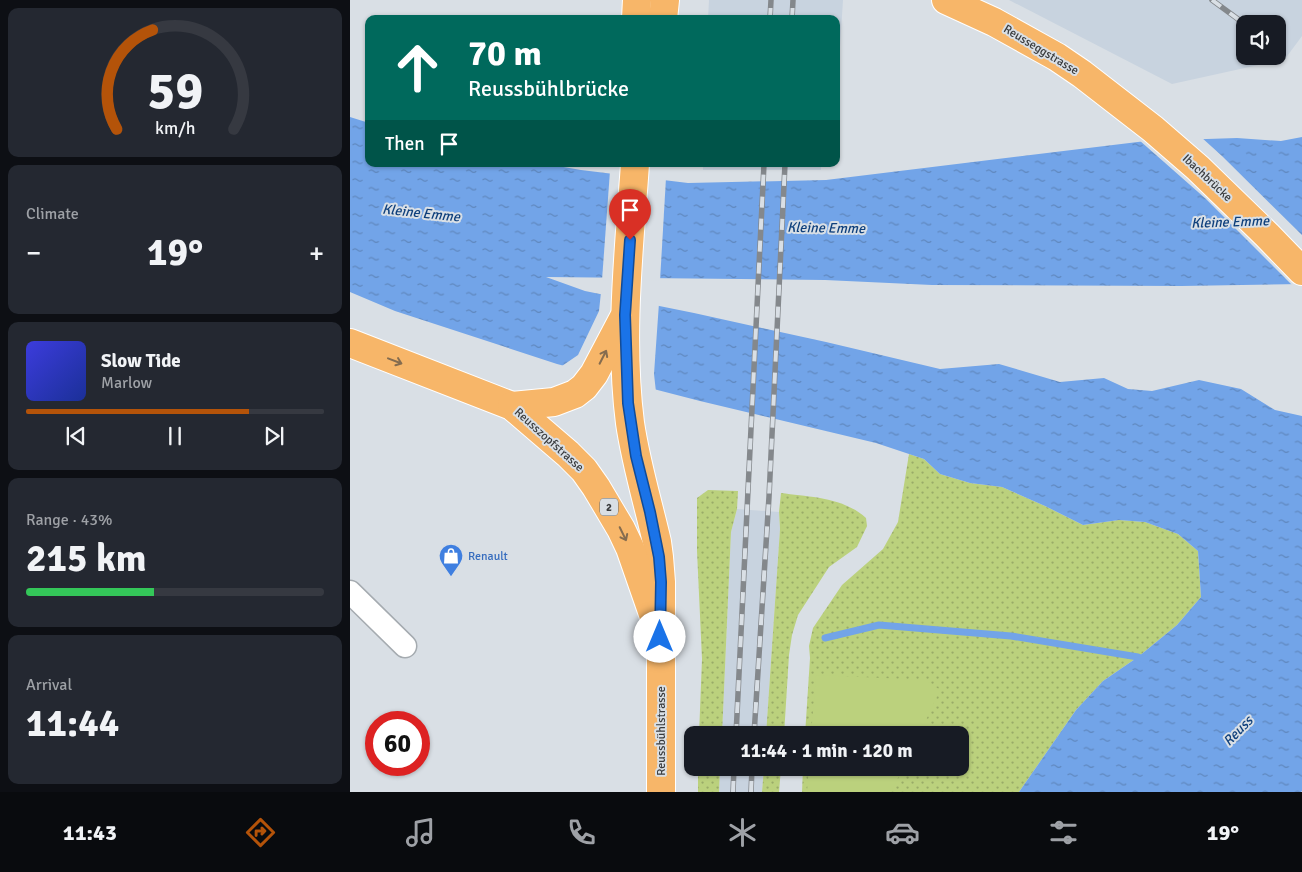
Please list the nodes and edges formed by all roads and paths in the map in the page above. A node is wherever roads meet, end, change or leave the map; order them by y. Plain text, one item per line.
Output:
1 (637, 0) edge
2 (665, 0) edge
3 (946, 0) edge
4 (636, 15) edge
5 (663, 15) edge
6 (1130, 111) joint
7 (635, 167) edge
8 (1302, 271) edge
9 (625, 315) junction
10 (350, 343) edge
11 (512, 406) junction
12 (350, 592) edge
13 (660, 637) junction
14 (405, 646) dead end
15 (661, 792) edge

1 - 4 main road
2 - 5 main road
3 - 6 main road, Reusseggstrasse
6 - 8 main road, Ibachbrücke
7 - 9 main road, 2
11 -> 9 main road, Reusszopfstrasse
9 - 13 main road, Reussbühlstrasse / 2
10 -> 11 main road, Reusszopfstrasse / 2
11 -> 13 main road, Reusszopfstrasse / 2
12 - 14 street
13 - 15 main road, Reussbühlstrasse / 2

